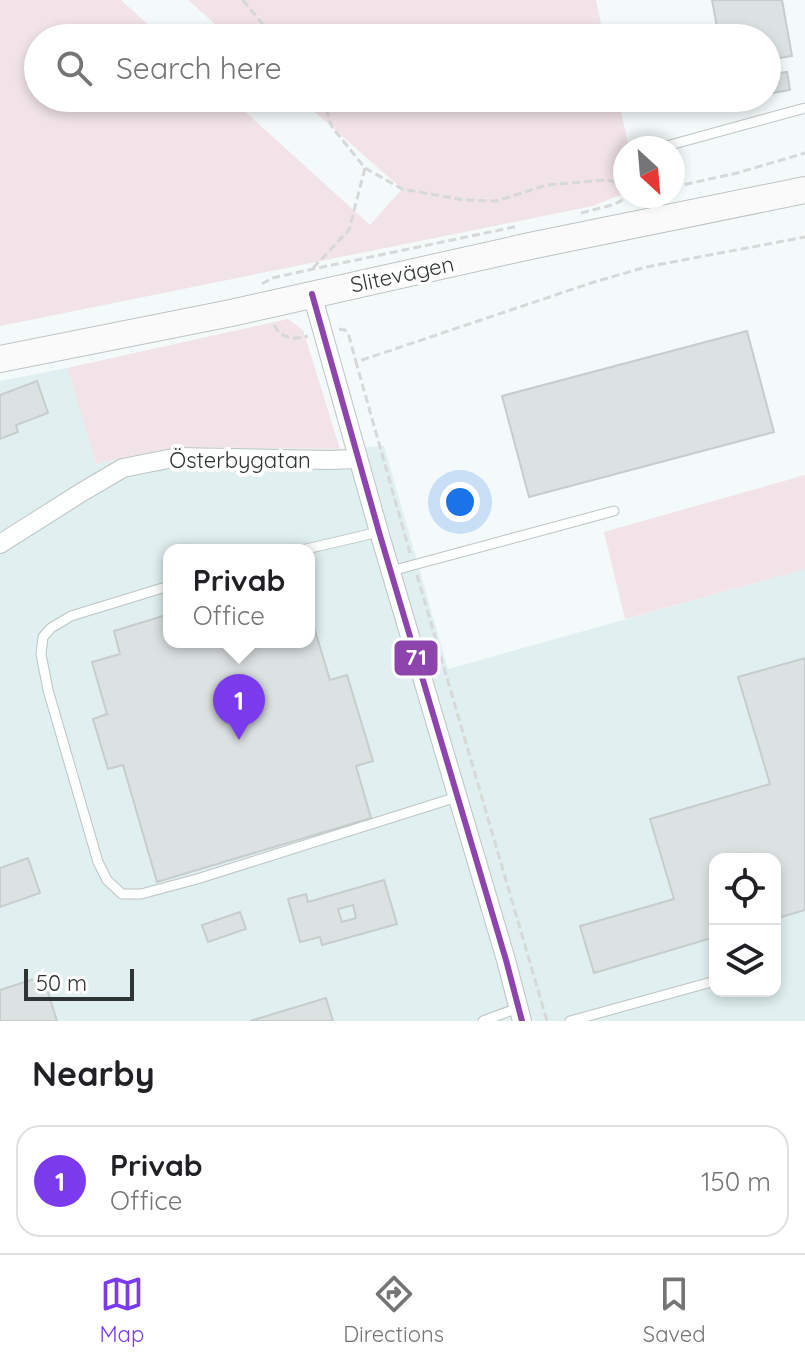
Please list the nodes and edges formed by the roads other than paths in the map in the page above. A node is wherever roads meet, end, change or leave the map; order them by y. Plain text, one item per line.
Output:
1 (805, 108) edge
2 (685, 141) edge
3 (805, 190) edge
4 (685, 204) edge
5 (653, 208) edge
6 (312, 281) junction
7 (0, 359) edge
8 (358, 459) junction
9 (614, 511) dead end
10 (379, 532) junction
11 (0, 544) edge
12 (315, 547) edge
13 (391, 571) junction
14 (163, 588) edge
15 (457, 797) junction
16 (709, 983) edge
17 (520, 1014) edge
18 (483, 1021) edge
19 (570, 1021) edge

1 - 2 lane
3 - 4 main road, Slitevägen
5 - 6 main road, Slitevägen
6 - 7 main road, Slitevägen
6 - 8 street
8 - 10 street
8 - 11 street, Österbygatan
9 - 13 lane
10 - 12 lane
10 - 13 street
13 - 15 street
14 - 15 lane
15 - 17 street
16 - 19 lane
17 - 18 lane

